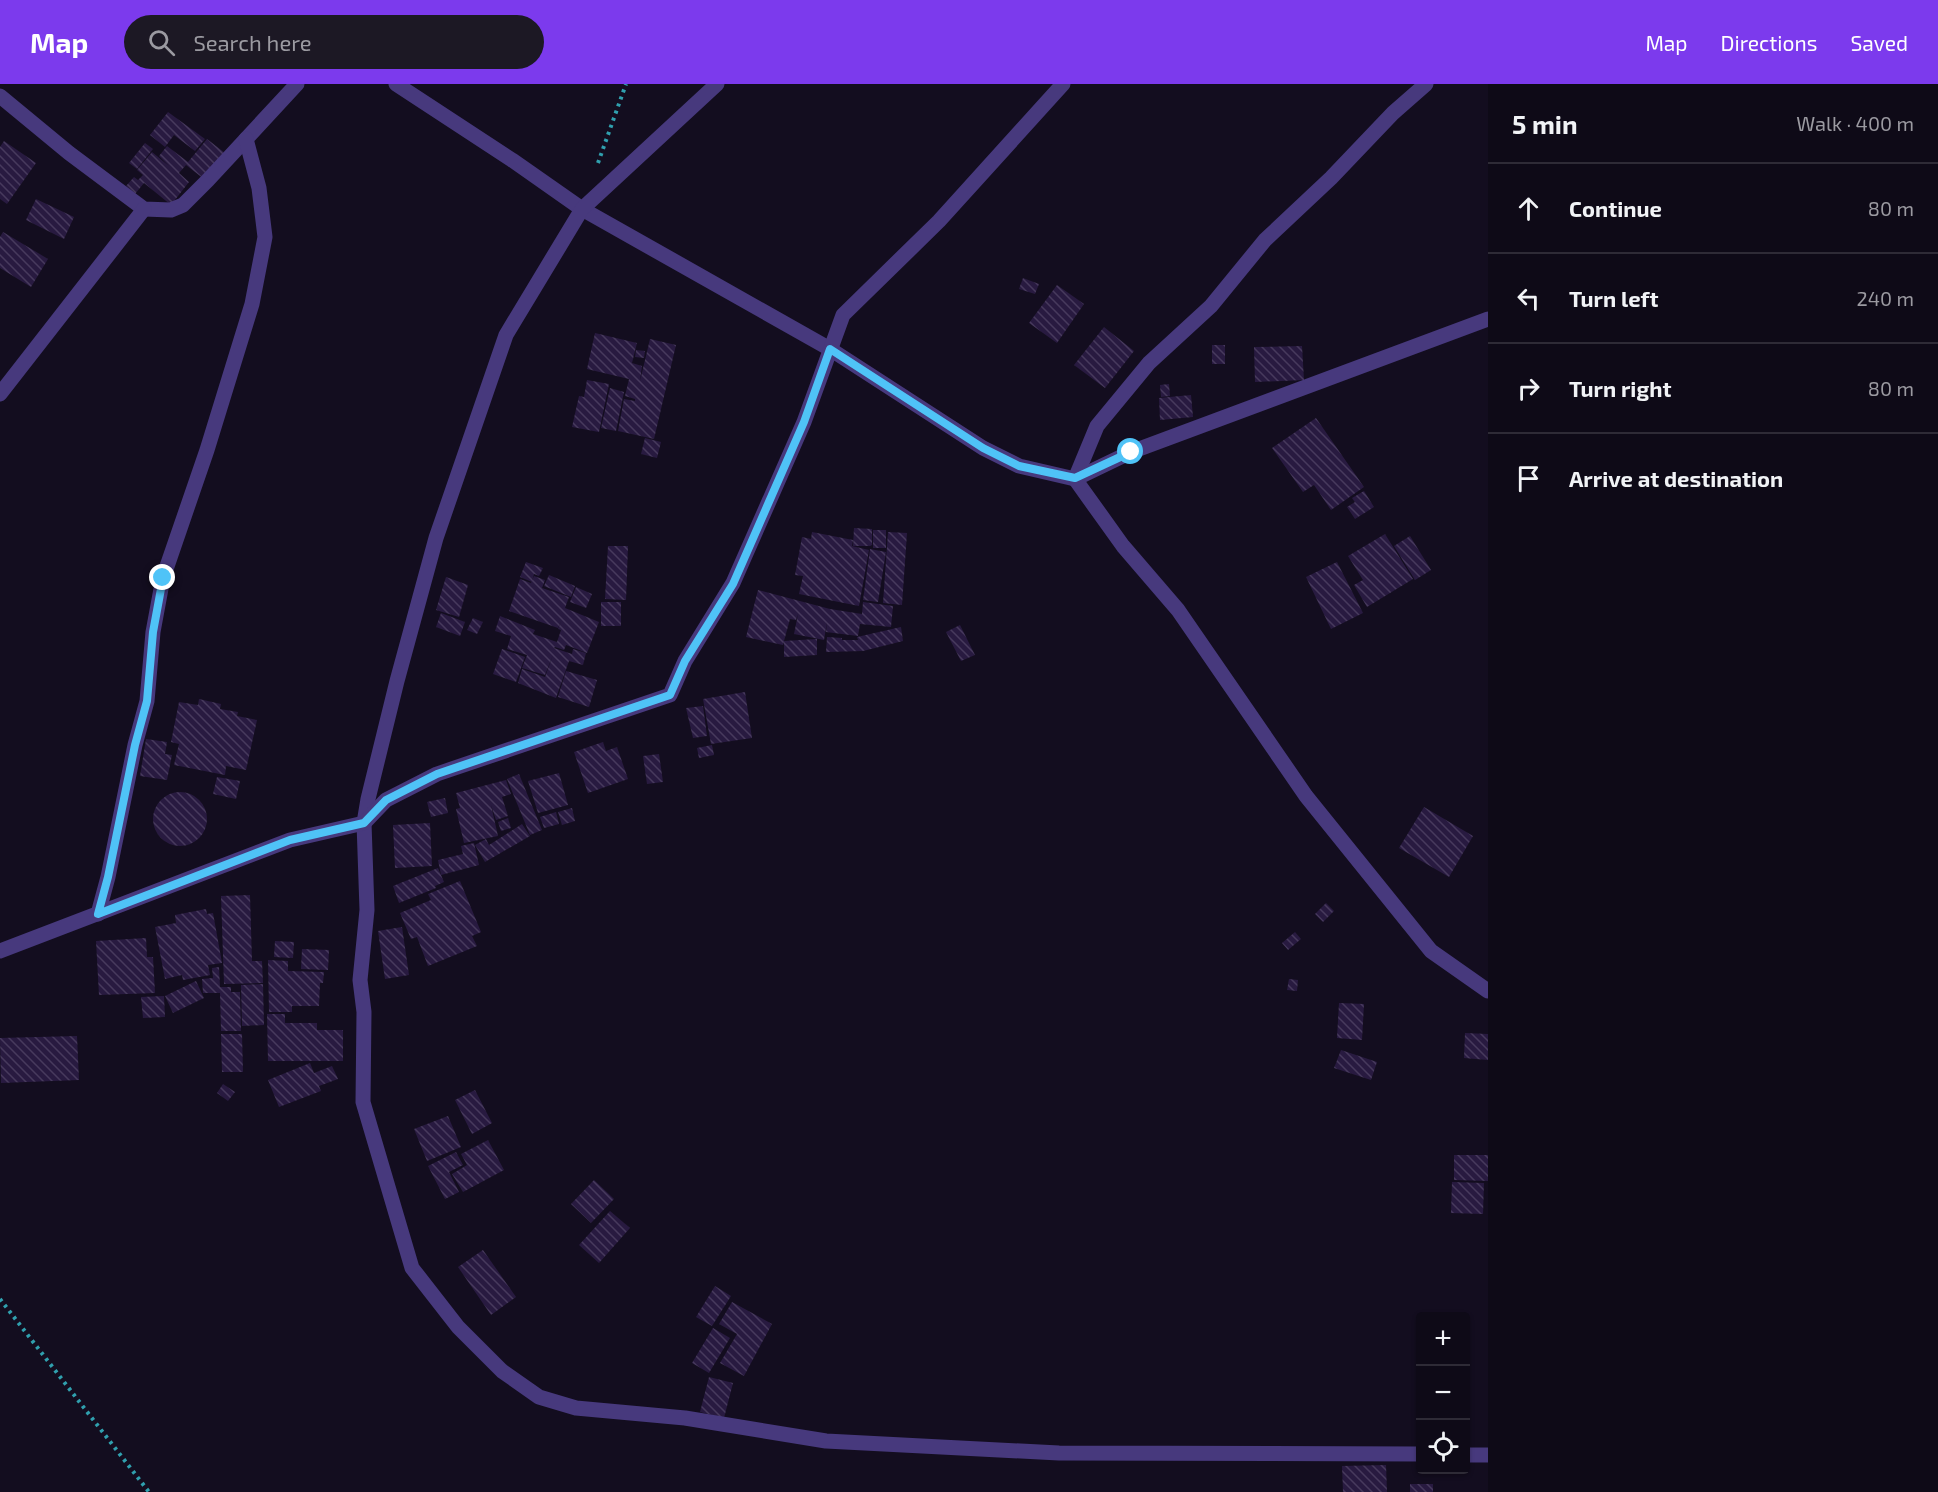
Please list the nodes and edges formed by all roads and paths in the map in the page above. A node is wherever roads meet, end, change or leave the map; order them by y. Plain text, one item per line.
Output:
1 (297, 84) edge
2 (396, 84) edge
3 (626, 84) edge
4 (717, 84) edge
5 (1426, 84) edge
6 (1057, 86) edge
7 (0, 96) edge
8 (246, 139) junction
9 (597, 167) dead end
10 (582, 208) junction
11 (144, 209) junction
12 (1488, 320) edge
13 (830, 349) junction
14 (0, 394) edge
15 (1075, 478) junction
16 (364, 823) junction
17 (98, 914) junction
18 (0, 951) edge
19 (1488, 991) edge
20 (0, 1299) edge
21 (1416, 1454) edge
22 (1470, 1455) edge
23 (1488, 1455) edge
24 (149, 1492) edge

1 - 8 street
2 - 10 street
3 - 9 path
4 - 10 street
5 - 15 street
6 - 13 street
7 - 11 street
8 - 11 street
8 - 17 street
10 - 13 street
10 - 16 street
11 - 14 street
12 - 15 street
13 - 15 street
13 - 16 street
15 - 19 street
16 - 17 street
16 - 21 street
17 - 18 street
20 - 24 path
22 - 23 street

